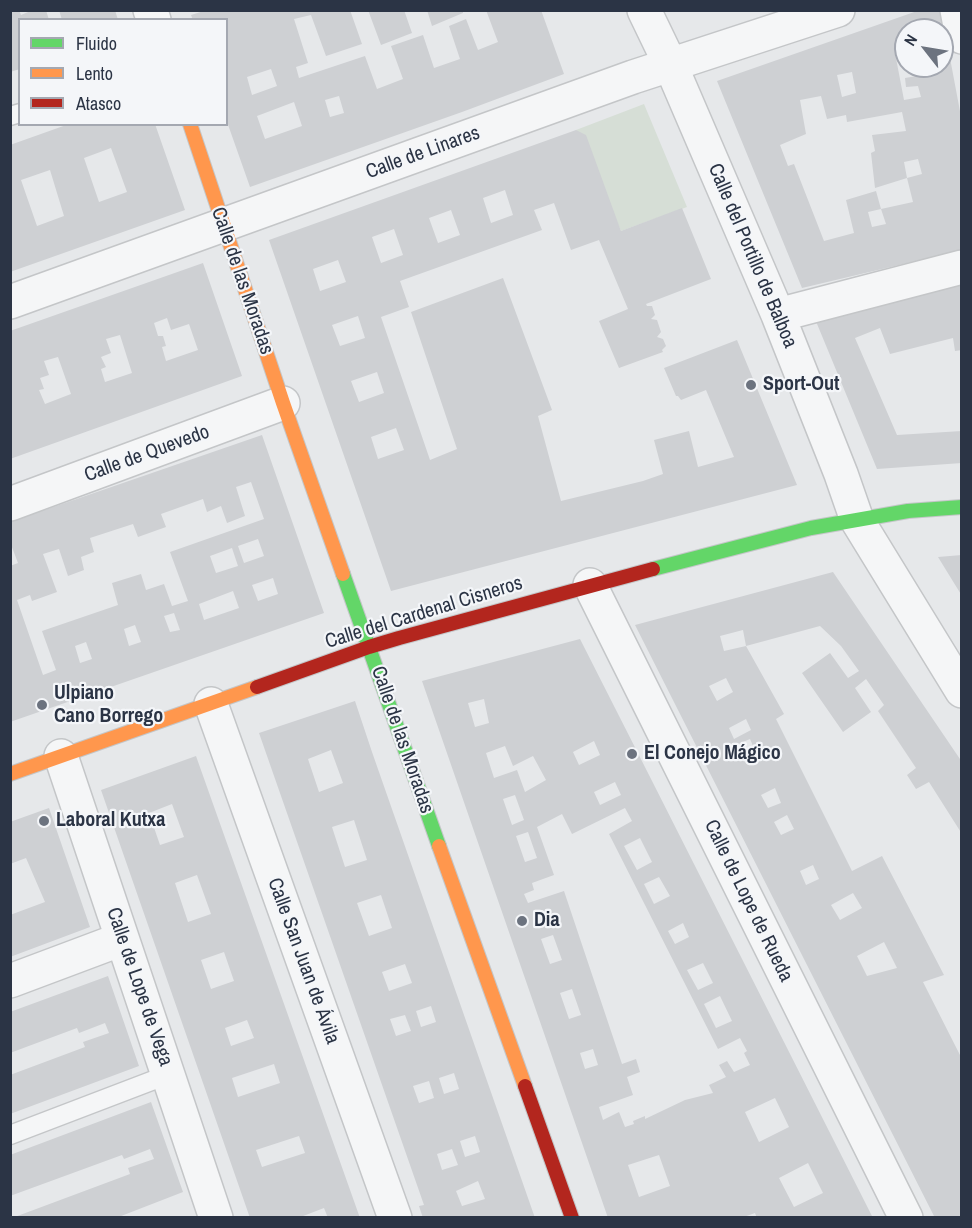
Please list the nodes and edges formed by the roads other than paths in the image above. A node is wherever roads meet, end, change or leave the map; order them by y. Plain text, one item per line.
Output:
1 (644, 10) edge
2 (838, 10) edge
3 (957, 10) edge
4 (962, 37) edge
5 (671, 66) junction
6 (191, 126) edge
7 (224, 226) junction
8 (962, 267) edge
9 (10, 302) edge
10 (778, 315) junction
11 (283, 402) junction
12 (10, 504) edge
13 (962, 507) edge
14 (856, 520) junction
15 (590, 585) junction
16 (369, 647) junction
17 (962, 691) edge
18 (211, 704) junction
19 (61, 756) junction
20 (10, 774) edge
21 (122, 939) junction
22 (10, 981) edge
23 (154, 1080) dead end
24 (10, 1135) edge
25 (207, 1215) edge
26 (394, 1218) edge
27 (572, 1218) edge
28 (906, 1218) edge

1 - 5 street, Calle del Portillo de Balboa
2 - 5 street, Calle de Linares
3 - 4 street
5 - 7 street, Calle de Linares
5 - 10 street, Calle del Portillo de Balboa
6 - 7 street, Calle de las Moradas
7 - 9 street, Calle de Linares
7 - 11 street, Calle de las Moradas
8 - 10 street
10 - 14 street, Calle del Portillo de Balboa
11 - 12 street, Calle de Quevedo
11 - 16 street, Calle de las Moradas
13 - 14 street, Calle del Cardenal Cisneros
14 - 15 street, Calle del Cardenal Cisneros
14 - 17 street, Calle del Portillo de Balboa
15 - 16 street, Calle del Cardenal Cisneros
15 - 28 street, Calle de Lope de Rueda
16 - 18 street, Calle del Cardenal Cisneros
16 - 27 street, Calle de las Moradas
18 - 19 street, Calle del Cardenal Cisneros
18 - 26 street, Calle San Juan de Ávila
19 - 20 street, Calle del Cardenal Cisneros
19 - 21 street, Calle de Lope de Vega
21 - 22 street
21 - 25 street, Calle de Lope de Vega
23 - 24 lane

